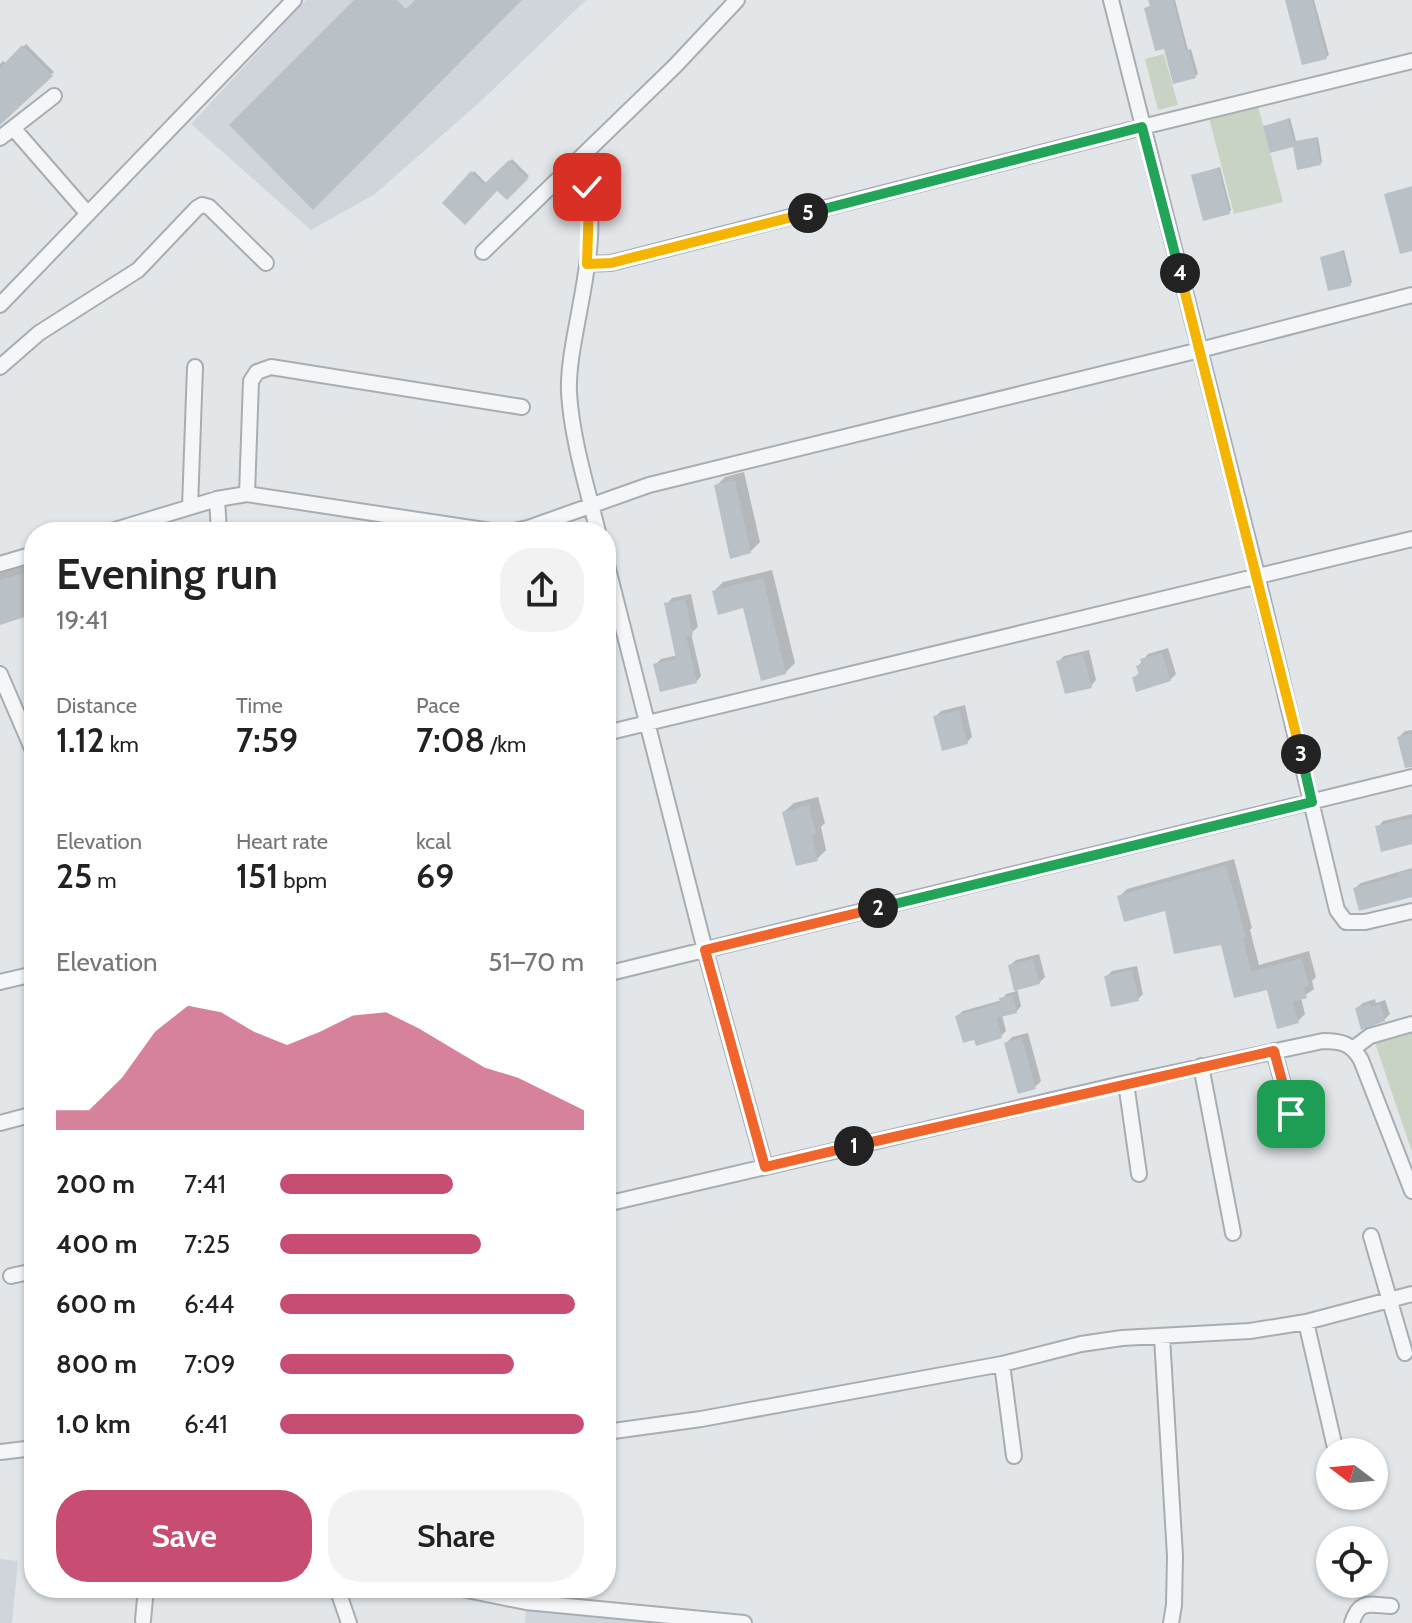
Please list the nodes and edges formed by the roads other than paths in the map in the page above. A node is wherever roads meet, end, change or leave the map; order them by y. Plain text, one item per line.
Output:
1 (294, 0) edge
2 (737, 0) edge
3 (1111, 0) edge
4 (1412, 61) edge
5 (54, 96) dead end
6 (1142, 127) junction
7 (14, 129) junction
8 (0, 138) edge
9 (574, 163) junction
10 (88, 214) junction
11 (483, 252) dead end
12 (266, 263) dead end
13 (587, 264) junction
14 (1412, 295) edge
15 (0, 305) edge
16 (1200, 350) junction
17 (0, 367) edge
18 (195, 367) dead end
19 (522, 407) dead end
20 (247, 494) junction
21 (217, 499) junction
22 (591, 505) junction
23 (190, 507) junction
24 (141, 522) edge
25 (218, 522) edge
26 (428, 522) edge
27 (550, 522) edge
28 (595, 522) edge
29 (1412, 539) edge
30 (24, 557) edge
31 (0, 564) edge
32 (1257, 575) junction
33 (616, 599) edge
34 (0, 674) edge
35 (649, 723) junction
36 (24, 730) edge
37 (616, 731) edge
38 (1412, 777) edge
39 (1312, 802) junction
40 (1412, 911) edge
41 (705, 950) junction
42 (616, 972) edge
43 (24, 976) edge
44 (0, 982) edge
45 (1412, 1024) edge
46 (1354, 1048) junction
47 (1274, 1051) junction
48 (1201, 1066) junction
49 (1126, 1083) junction
50 (1291, 1114) dead end
51 (24, 1117) edge
52 (0, 1123) edge
53 (765, 1167) junction
54 (1139, 1174) dead end
55 (1412, 1191) edge
56 (616, 1202) edge
57 (1233, 1233) dead end
58 (1371, 1236) dead end
59 (24, 1273) edge
60 (11, 1276) dead end
61 (1412, 1294) edge
62 (1389, 1300) junction
63 (1306, 1322) junction
64 (1162, 1337) junction
65 (1405, 1353) dead end
66 (1002, 1364) junction
67 (616, 1431) edge
68 (1333, 1438) edge
69 (24, 1449) edge
70 (0, 1452) edge
71 (1014, 1456) dead end
72 (145, 1598) edge
73 (340, 1598) edge
74 (506, 1598) edge
75 (1391, 1606) dead end
76 (143, 1620) dead end
77 (349, 1623) edge
78 (744, 1623) edge
79 (1171, 1623) edge
80 (1352, 1623) edge

1 - 10 street
2 - 9 street
3 - 6 street
4 - 6 street
5 - 7 street
6 - 13 street
6 - 16 street
7 - 8 street
7 - 10 street
9 - 11 street
9 - 13 street
10 - 15 street
12 - 17 street
13 - 22 street
14 - 16 street
16 - 22 street
16 - 32 street
18 - 23 street
19 - 20 street
20 - 21 street
20 - 26 street
21 - 23 street
21 - 25 street
22 - 27 street
22 - 28 street
23 - 24 street
29 - 32 street
30 - 31 street
32 - 35 street
32 - 39 street
33 - 35 street
34 - 36 street
35 - 37 street
35 - 41 street
38 - 39 street
39 - 40 street
39 - 41 street
41 - 42 street
41 - 53 street
43 - 44 street
45 - 46 street
46 - 47 street
46 - 55 street
47 - 48 street
47 - 50 street
48 - 49 street
48 - 57 street
49 - 53 street
49 - 54 street
51 - 52 street
53 - 56 street
58 - 62 street
59 - 60 street
61 - 62 street
62 - 63 street
62 - 65 street
63 - 64 street
63 - 68 street
64 - 66 street
64 - 79 street
66 - 67 street
66 - 71 street
69 - 70 street
72 - 76 street
73 - 77 street
74 - 78 street
75 - 80 street

